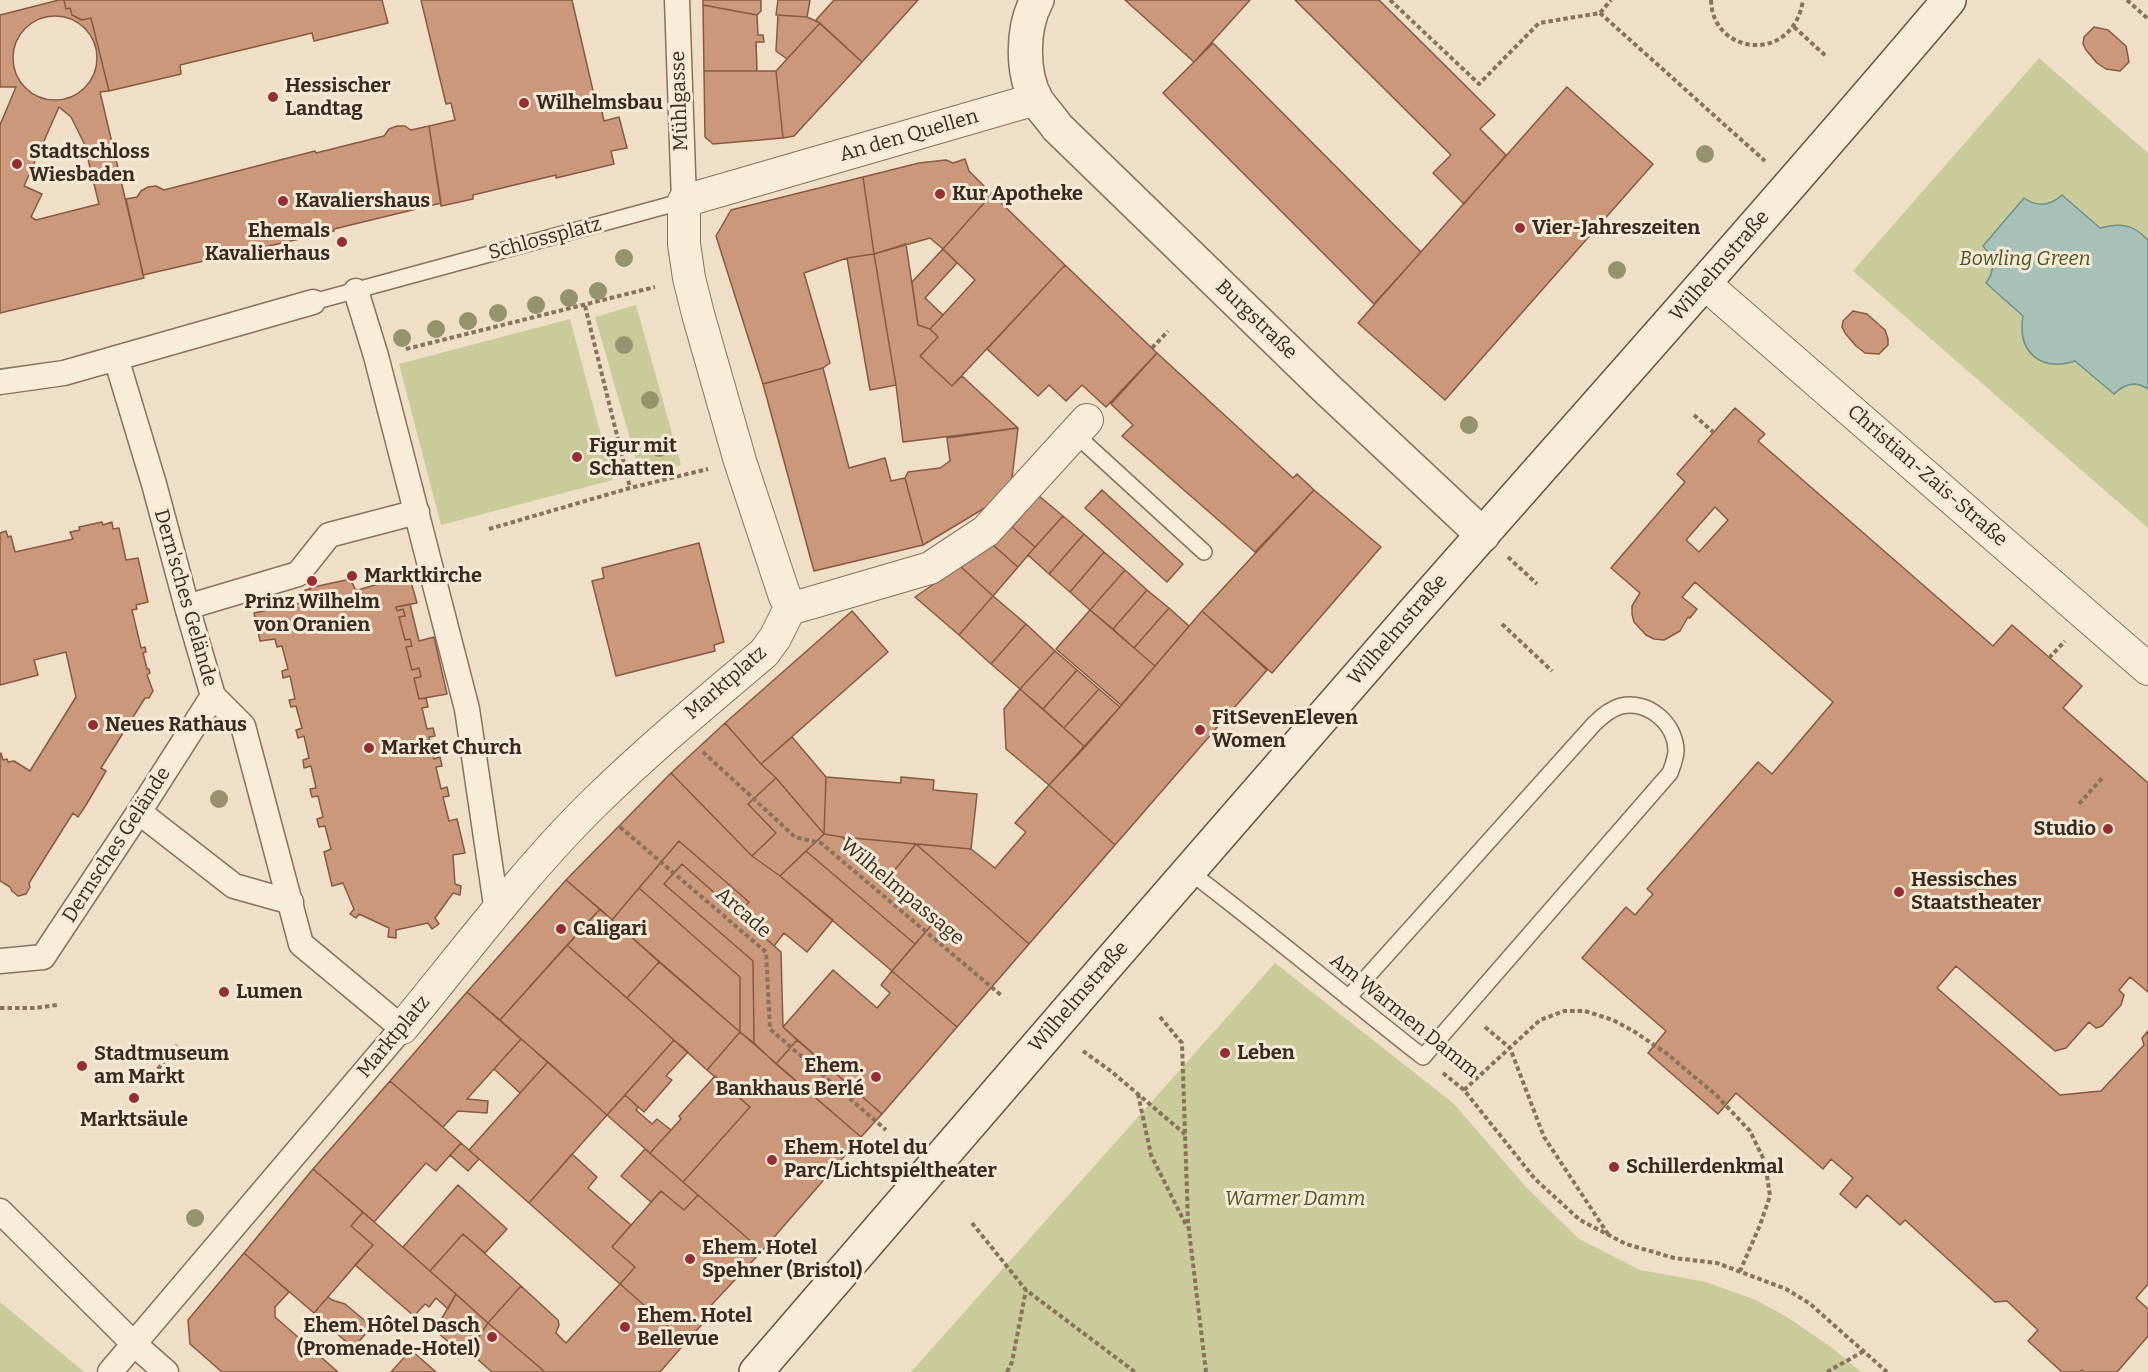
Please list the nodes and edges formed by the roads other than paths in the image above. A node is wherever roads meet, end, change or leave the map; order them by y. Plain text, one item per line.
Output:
1 (677, 0) edge
2 (1037, 0) edge
3 (1949, 0) edge
4 (1036, 99) junction
5 (684, 201) junction
6 (1704, 283) junction
7 (356, 291) junction
8 (313, 302) joint
9 (116, 358) junction
10 (0, 382) edge
11 (1081, 427) joint
12 (417, 512) junction
13 (1483, 535) junction
14 (1204, 552) dead end
15 (792, 604) junction
16 (187, 608) junction
17 (2148, 669) edge
18 (213, 696) junction
19 (140, 812) junction
20 (1190, 872) junction
21 (291, 902) junction
22 (497, 912) junction
23 (0, 961) edge
24 (1348, 998) junction
25 (402, 1028) junction
26 (0, 1211) edge
27 (134, 1344) junction
28 (110, 1372) edge
29 (166, 1372) edge
30 (756, 1372) edge

1 - 5 street, Mühlgasse
2 - 4 main road
3 - 6 main road, Wilhelmstraße
4 - 5 street, An den Quellen
4 - 13 main road, Burgstraße
5 - 7 lane, Schlossplatz
5 - 15 street
6 - 13 main road, Wilhelmstraße
6 - 17 street, Christian-Zais-Straße
7 - 8 lane, Schlossplatz
7 - 12 street
8 - 9 street, Schlossplatz
9 - 10 street, Schlossplatz
9 - 16 street, Dern'sches Gelände
11 - 14 lane
11 - 15 street
12 - 16 street
12 - 22 street
13 - 20 main road, Wilhelmstraße
15 - 22 street, Marktplatz
16 - 18 street, Dern'sches Gelände
18 - 19 street, Dernsches Gelände
18 - 21 street, Dern'sches Gelände
19 - 21 street
19 - 23 street, Dernsches Gelände
20 - 24 lane, Am Warmen Damm
20 - 30 main road, Wilhelmstraße
21 - 25 street, Dern'sches Gelände
22 - 25 street, Marktplatz
24 - 24 lane, Am Warmen Damm
25 - 27 street, Marktplatz
26 - 27 street
27 - 28 street, Marktplatz
27 - 29 street

